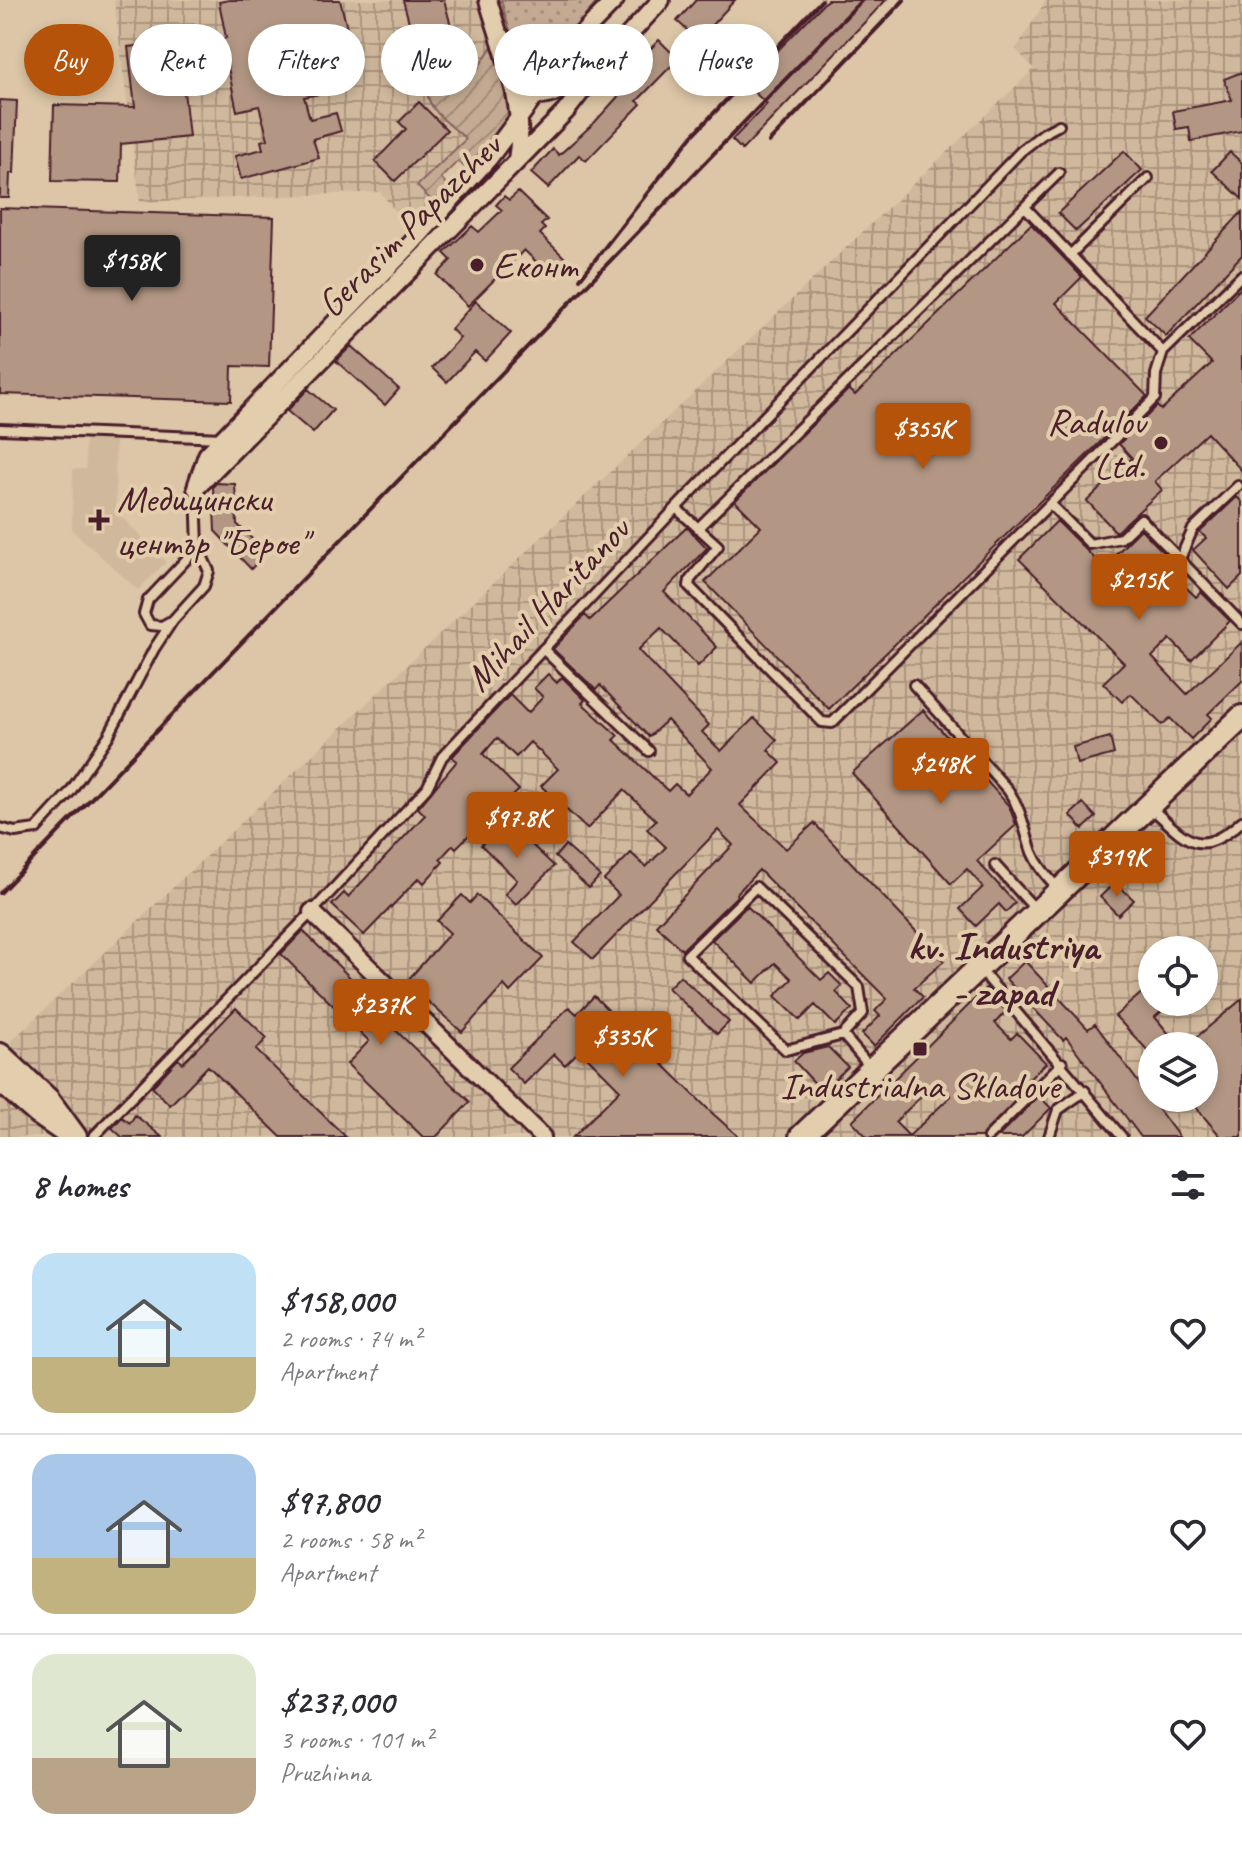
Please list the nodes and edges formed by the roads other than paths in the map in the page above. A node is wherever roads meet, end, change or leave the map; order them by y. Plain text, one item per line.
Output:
1 (488, 0) edge
2 (615, 0) edge
3 (661, 0) edge
4 (495, 24) edge
5 (592, 24) edge
6 (639, 24) edge
7 (515, 96) edge
8 (533, 96) edge
9 (578, 96) edge
10 (520, 115) junction
11 (1059, 125) dead end
12 (516, 162) junction
13 (1059, 173) dead end
14 (1148, 178) dead end
15 (1025, 207) junction
16 (412, 243) junction
17 (427, 253) junction
18 (1070, 255) junction
19 (1242, 275) edge
20 (1163, 352) junction
21 (0, 429) edge
22 (232, 439) junction
23 (1238, 486) dead end
24 (196, 488) joint
25 (1051, 505) junction
26 (676, 508) junction
27 (699, 527) junction
28 (198, 547) junction
29 (1180, 559) junction
30 (173, 620) junction
31 (1242, 624) edge
32 (543, 649) junction
33 (914, 685) dead end
34 (1242, 717) edge
35 (649, 751) dead end
36 (1149, 805) junction
37 (1242, 821) edge
38 (0, 828) edge
39 (995, 865) dead end
40 (1060, 890) junction
41 (1037, 911) junction
42 (312, 912) junction
43 (978, 967) junction
44 (843, 1035) junction
45 (0, 1055) edge
46 (1062, 1063) junction
47 (872, 1069) junction
48 (0, 1080) edge
49 (1085, 1091) junction
50 (74, 1137) edge
51 (93, 1137) edge
52 (542, 1137) edge
53 (801, 1137) edge
54 (988, 1137) edge
55 (1049, 1137) edge
56 (1122, 1137) edge

1 - 4 street
2 - 5 street, Gerasim Papazchev
3 - 6 street, Gerasim Papazchev
7 - 10 street
8 - 10 street, Gerasim Papazchev
9 - 12 street, Gerasim Papazchev
10 - 12 street
10 - 16 street, Gerasim Papazchev
11 - 26 lane, Mihail Haritanov
12 - 17 street, Gerasim Papazchev
13 - 15 lane
14 - 18 lane
15 - 18 lane
15 - 27 lane
16 - 17 street
16 - 22 street, Gerasim Papazchev
17 - 22 street, Gerasim Papazchev
18 - 20 lane
19 - 20 lane
20 - 25 lane
21 - 22 lane
22 - 24 street, Gerasim Papazchev
23 - 29 lane
24 - 28 lane, Gerasim Papazchev
25 - 27 lane
25 - 29 lane
26 - 27 lane
26 - 32 lane, Mihail Haritanov
28 - 30 lane, Gerasim Papazchev
28 - 30 lane
29 - 31 lane
30 - 38 lane, Gerasim Papazchev
32 - 35 lane
32 - 42 lane, Mihail Haritanov
33 - 40 lane
34 - 36 street
36 - 37 lane
36 - 40 street
39 - 41 lane
40 - 41 street
41 - 43 street
42 - 51 lane, Mihail Haritanov
42 - 52 street
43 - 46 lane
43 - 47 street
44 - 44 lane
44 - 47 lane
45 - 50 street
46 - 49 lane
46 - 54 lane
47 - 53 street
48 - 50 street
49 - 55 lane
49 - 56 lane

